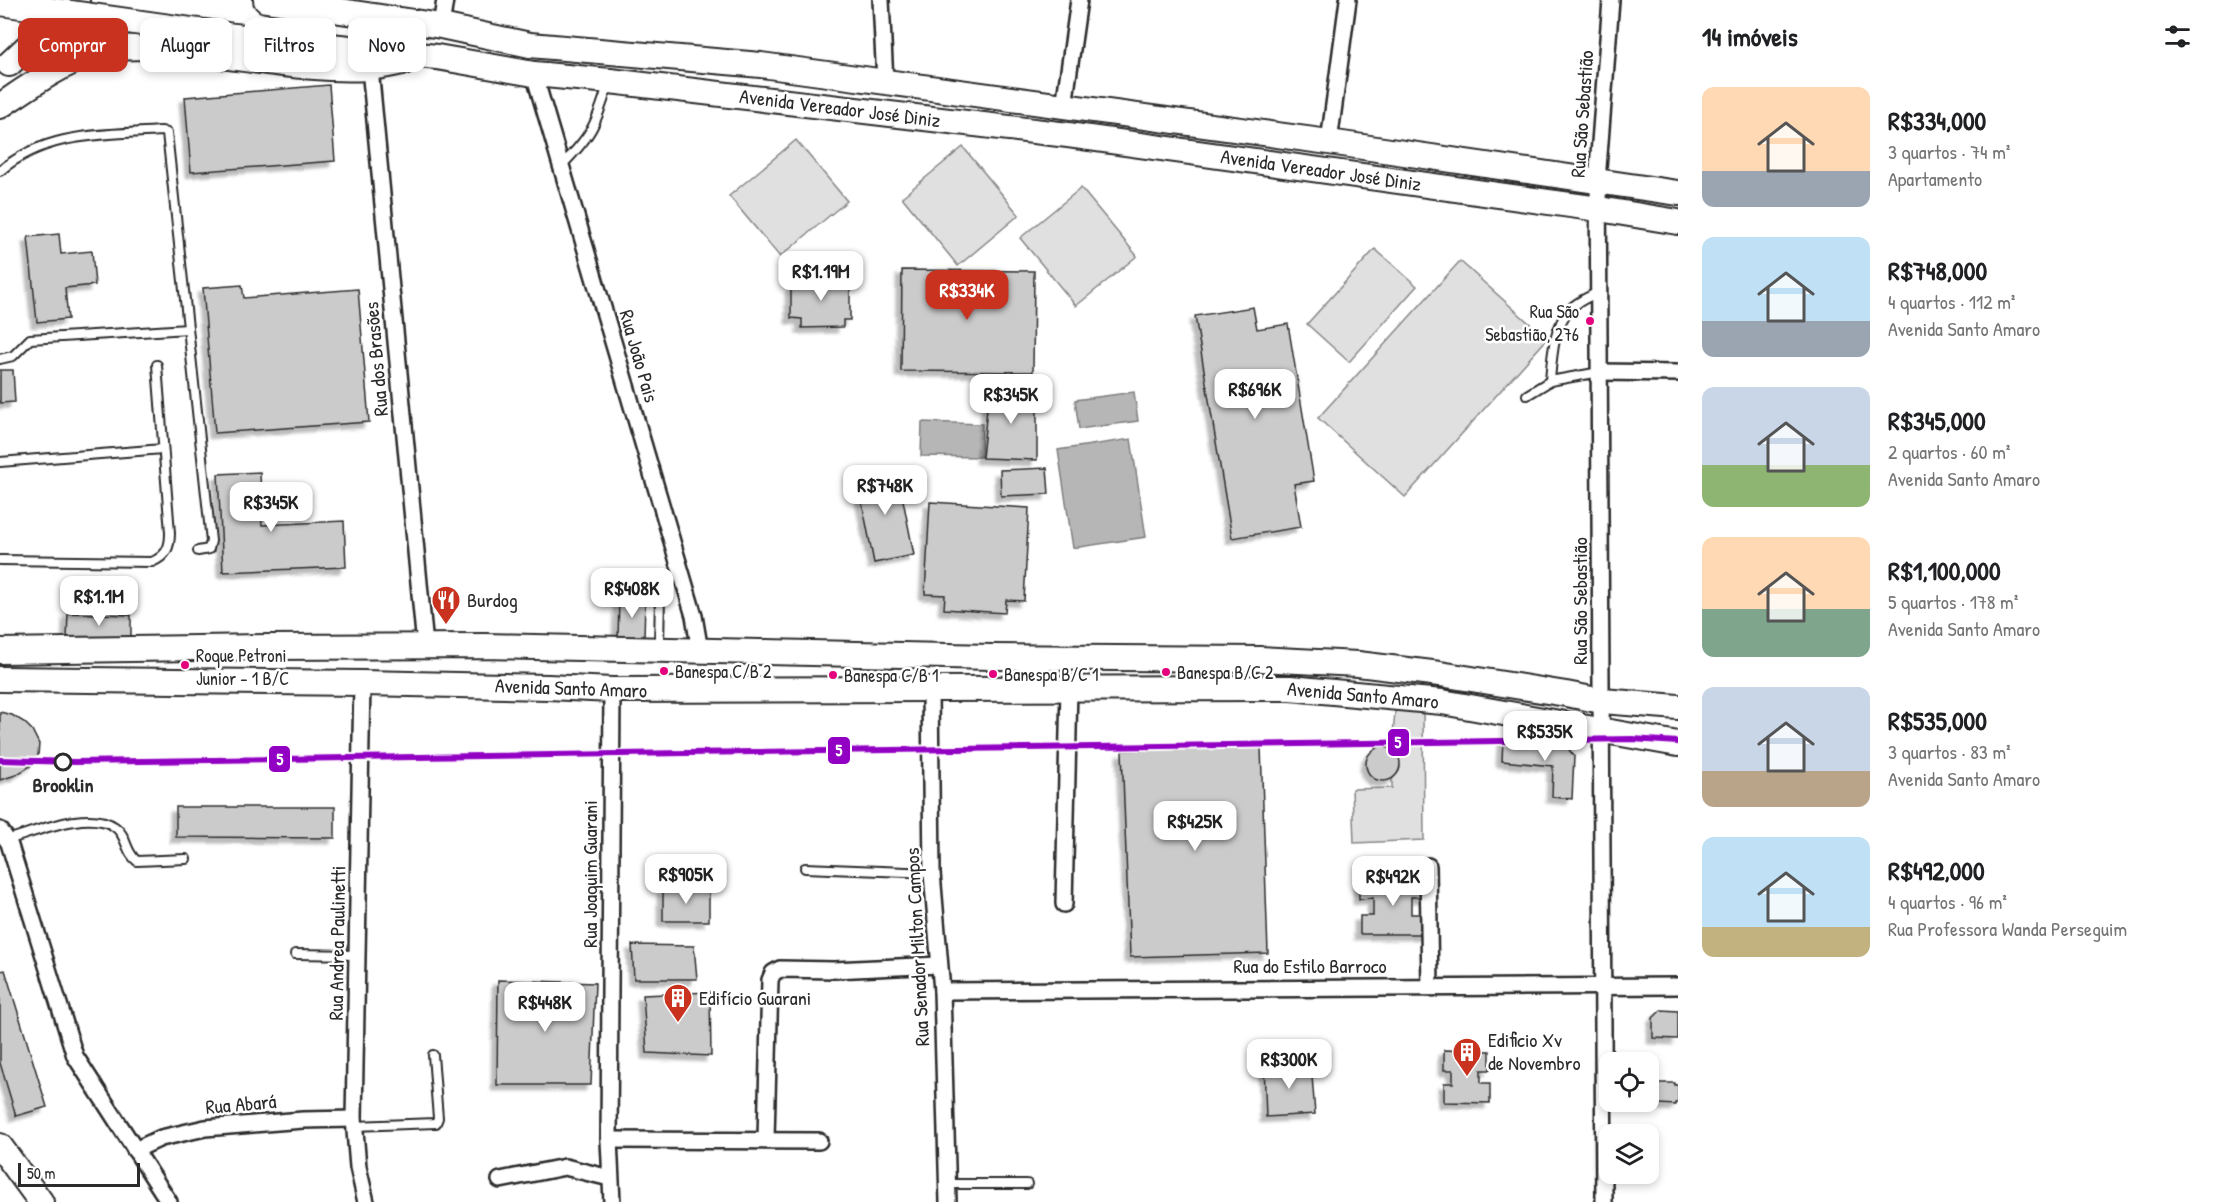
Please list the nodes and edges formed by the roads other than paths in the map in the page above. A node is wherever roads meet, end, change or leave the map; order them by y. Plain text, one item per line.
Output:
1 (12, 0) edge
2 (47, 0) edge
3 (76, 0) edge
4 (266, 0) edge
5 (445, 0) edge
6 (881, 0) edge
7 (1079, 0) edge
8 (1348, 0) edge
9 (1611, 0) edge
10 (0, 3) edge
11 (367, 7) edge
12 (0, 20) edge
13 (441, 26) junction
14 (437, 57) junction
15 (426, 59) edge
16 (348, 69) edge
17 (4, 71) edge
18 (370, 72) edge
19 (534, 74) junction
20 (610, 81) junction
21 (885, 82) junction
22 (0, 106) edge
23 (1064, 106) junction
24 (1329, 142) junction
25 (561, 166) junction
26 (0, 171) edge
27 (1598, 180) junction
28 (1678, 193) edge
29 (1599, 209) junction
30 (1678, 222) edge
31 (1600, 292) junction
32 (188, 329) junction
33 (0, 359) edge
34 (157, 365) dead end
35 (1600, 372) junction
36 (1678, 373) edge
37 (1550, 381) junction
38 (1527, 395) dead end
39 (163, 449) junction
40 (0, 462) edge
41 (198, 551) dead end
42 (0, 560) edge
43 (628, 585) dead end
44 (425, 646) junction
45 (0, 651) edge
46 (659, 651) junction
47 (700, 651) junction
48 (0, 679) edge
49 (362, 683) junction
50 (1069, 688) junction
51 (612, 690) junction
52 (930, 690) junction
53 (1602, 701) junction
54 (1678, 706) edge
55 (1602, 731) junction
56 (1678, 744) edge
57 (3, 835) edge
58 (186, 859) dead end
59 (1428, 866) dead end
60 (805, 868) dead end
61 (932, 873) junction
62 (1064, 904) dead end
63 (294, 954) dead end
64 (358, 955) junction
65 (939, 965) junction
66 (1602, 986) junction
67 (1678, 986) edge
68 (1430, 987) junction
69 (942, 991) junction
70 (433, 1055) dead end
71 (354, 1122) junction
72 (766, 1139) junction
73 (609, 1140) junction
74 (819, 1140) dead end
75 (0, 1146) edge
76 (135, 1150) junction
77 (610, 1178) junction
78 (500, 1180) dead end
79 (948, 1184) junction
80 (1027, 1184) dead end
81 (41, 1202) edge
82 (169, 1202) edge
83 (366, 1202) edge
84 (612, 1202) edge
85 (948, 1202) edge
86 (1604, 1202) edge

1 - 12 main road
2 - 17 main road
3 - 17 main road
4 - 11 main road, Avenida Vereador José Diniz
5 - 13 street
6 - 21 street
7 - 23 street
8 - 24 street
9 - 27 street, Rua São Sebastião
10 - 14 main road, Avenida Vereador José Diniz, bridge
11 - 13 main road, Avenida Vereador José Diniz
13 - 21 main road, Avenida Vereador José Diniz
14 - 15 main road
14 - 19 main road, Avenida Vereador José Diniz
16 - 22 main road
18 - 44 street, Rua dos Brasões
19 - 20 main road, Avenida Vereador José Diniz
19 - 25 street, Rua João Pais
20 - 25 lane
20 - 29 main road, Avenida Vereador José Diniz
21 - 23 main road, Avenida Vereador José Diniz
23 - 24 main road, Avenida Vereador José Diniz
24 - 27 main road, Avenida Vereador José Diniz
25 - 47 street, Rua João Pais
26 - 32 lane
27 - 28 main road, Avenida Vereador José Diniz
27 - 29 street, Rua São Sebastião
29 - 30 main road, Avenida Vereador José Diniz
29 - 31 street, Rua São Sebastião
31 - 35 street, Rua São Sebastião
31 - 37 lane
32 - 33 lane
32 - 41 lane
34 - 39 lane
35 - 36 street
35 - 37 lane
35 - 53 street, Rua São Sebastião
37 - 38 lane
39 - 40 lane
39 - 42 lane
43 - 46 lane
44 - 45 main road, Avenida Santo Amaro
44 - 46 main road, Avenida Santo Amaro
46 - 47 main road, Avenida Santo Amaro
47 - 53 main road, Avenida Santo Amaro
48 - 49 main road, Avenida Santo Amaro
49 - 51 main road, Avenida Santo Amaro
49 - 64 street, Rua Andrea Paulinetti
50 - 52 main road, Avenida Santo Amaro
50 - 55 main road, Avenida Santo Amaro
50 - 62 street
51 - 52 main road, Avenida Santo Amaro
51 - 73 street, Rua Joaquim Guarani
52 - 61 street, Rua Senador Milton Campos
53 - 54 main road, Avenida Santo Amaro
53 - 55 street, Rua São Sebastião
55 - 56 main road, Avenida Santo Amaro
55 - 66 street, Rua São Sebastião
57 - 58 lane
57 - 76 street
59 - 68 street
60 - 61 lane
61 - 65 street, Rua Senador Milton Campos
63 - 64 lane
64 - 71 street, Rua Andrea Paulinetti
65 - 69 street, Rua Senador Milton Campos
65 - 72 street
66 - 67 street, Rua do Estilo Barroco
66 - 68 street, Rua do Estilo Barroco
66 - 86 street, Rua São Sebastião
68 - 69 street, Rua do Estilo Barroco
69 - 79 street, Rua Senador Milton Campos
70 - 71 lane
71 - 76 street, Rua Abará
71 - 83 street, Rua Andrea Paulinetti
72 - 73 street
72 - 74 street
73 - 77 street, Rua Joaquim Guarani
75 - 81 main road
76 - 82 street
77 - 78 street
77 - 84 street, Rua Joaquim Guarani
79 - 80 lane
79 - 85 street, Rua Senador Milton Campos

